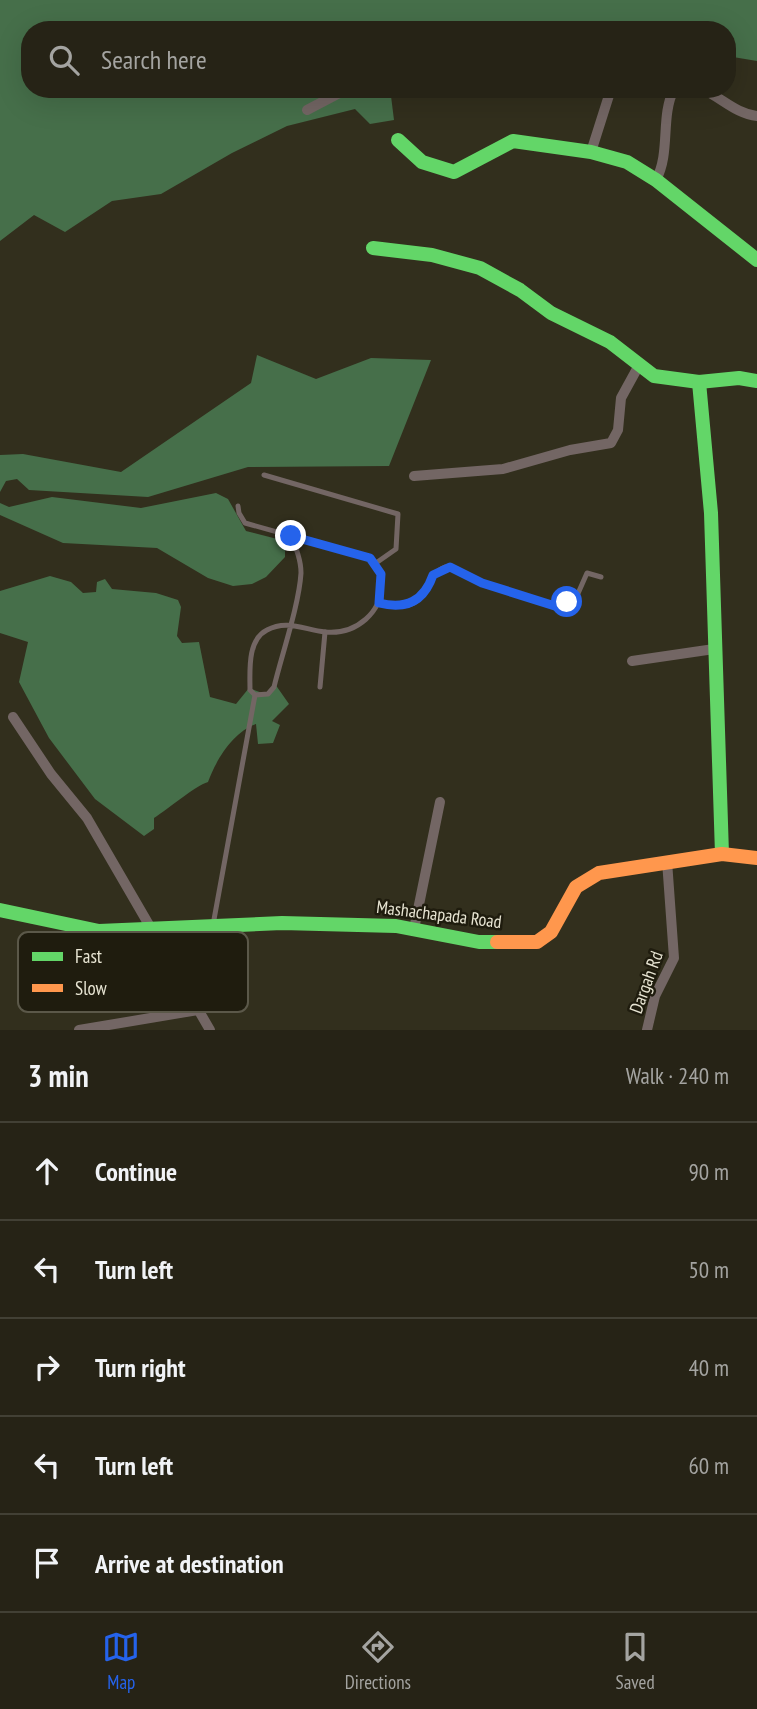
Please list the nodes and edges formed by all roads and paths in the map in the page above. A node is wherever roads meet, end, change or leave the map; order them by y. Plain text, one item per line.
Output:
1 (330, 98) edge
2 (608, 98) edge
3 (672, 98) edge
4 (722, 98) edge
5 (307, 110) dead end
6 (757, 116) edge
7 (398, 141) dead end
8 (592, 152) junction
9 (656, 180) junction
10 (373, 248) dead end
11 (757, 260) edge
12 (638, 367) junction
13 (757, 381) edge
14 (699, 382) junction
15 (264, 475) dead end
16 (414, 476) dead end
17 (238, 506) dead end
18 (291, 536) junction
19 (376, 563) junction
20 (601, 577) dead end
21 (379, 603) junction
22 (289, 624) junction
23 (325, 632) junction
24 (714, 649) junction
25 (632, 661) dead end
26 (320, 687) dead end
27 (255, 695) junction
28 (13, 717) dead end
29 (440, 802) dead end
30 (722, 855) junction
31 (757, 858) edge
32 (667, 861) junction
33 (0, 910) edge
34 (214, 925) junction
35 (414, 929) junction
36 (152, 930) junction
37 (186, 1012) edge
38 (199, 1012) edge
39 (79, 1030) edge
40 (210, 1030) edge
41 (646, 1030) edge

1 - 5 street
2 - 8 street
3 - 9 street
4 - 6 street
7 - 8 street
8 - 9 street
9 - 11 street
10 - 12 street
12 - 14 street
12 - 16 street
13 - 14 street
14 - 24 street
15 - 19 lane
17 - 18 lane
18 - 19 lane
18 - 22 lane
19 - 21 lane
20 - 21 lane
21 - 23 lane
22 - 23 lane
22 - 27 lane
22 - 27 lane
23 - 26 lane
24 - 25 street
24 - 30 street
27 - 34 lane
28 - 36 street
29 - 35 street
30 - 31 street, Mashachapada Road
30 - 32 street, Mashachapada Road
32 - 35 street, Mashachapada Road
32 - 41 street, Dargah Rd
33 - 36 street, Mashachapada Road
34 - 35 street, Mashachapada Road
34 - 36 street, Mashachapada Road
37 - 39 street
38 - 40 street

